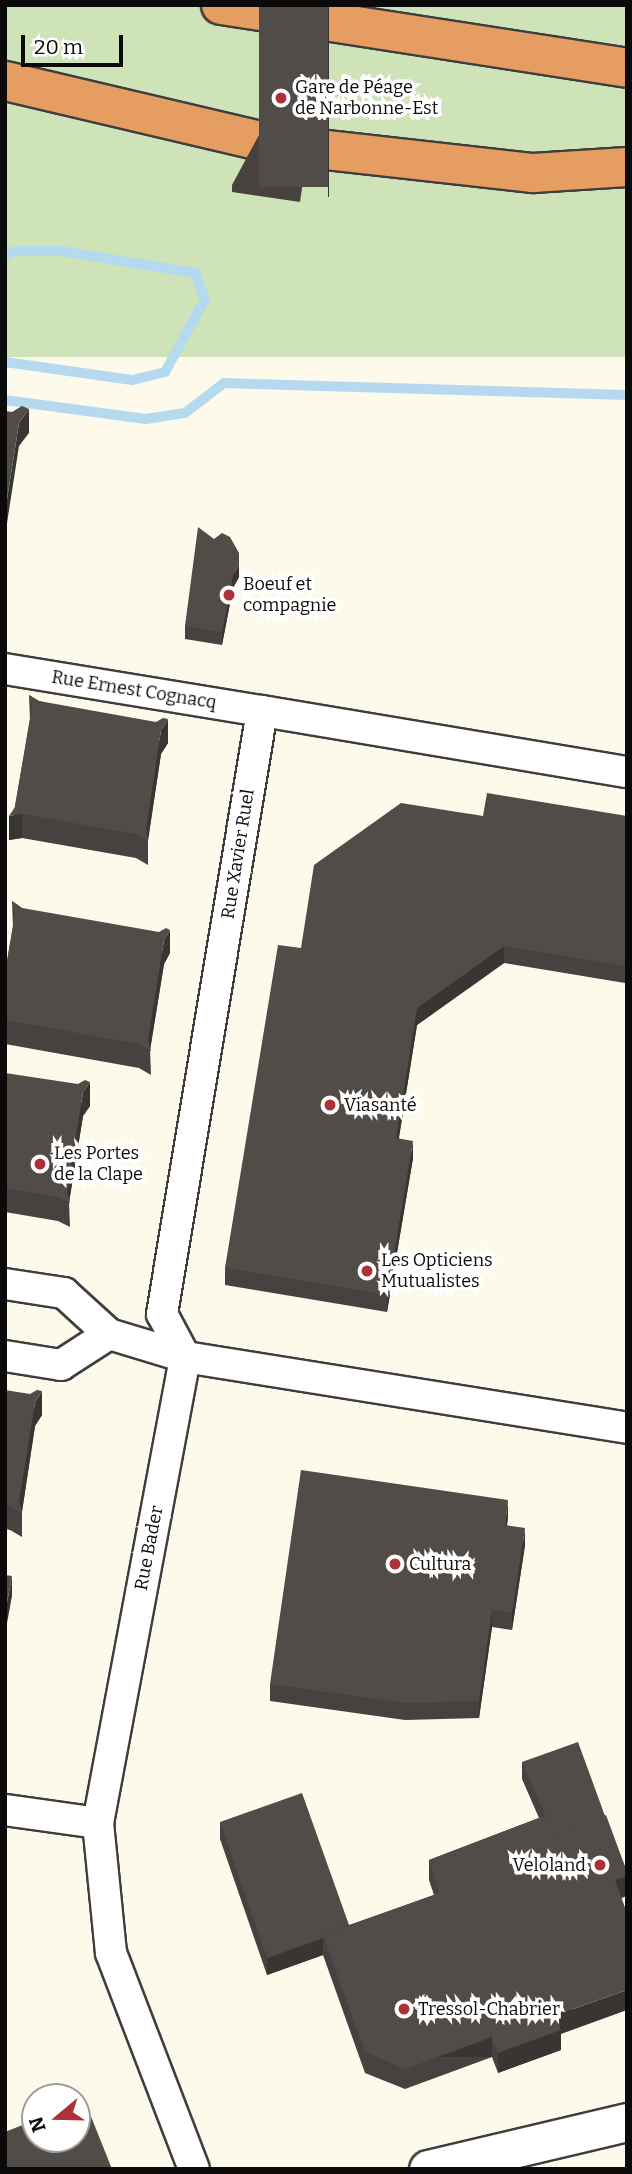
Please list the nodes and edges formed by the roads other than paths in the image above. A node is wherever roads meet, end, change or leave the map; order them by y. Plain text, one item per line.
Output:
1 (221, 5) edge
2 (627, 68) edge
3 (5, 81) edge
4 (627, 167) edge
5 (5, 669) edge
6 (262, 711) junction
7 (627, 772) edge
8 (5, 1284) edge
9 (109, 1334) junction
10 (5, 1356) edge
11 (185, 1357) junction
12 (627, 1428) edge
13 (5, 1810) edge
14 (98, 1823) junction
15 (627, 2122) edge
16 (194, 2169) edge
17 (428, 2169) edge

1 - 2 highway
3 - 4 highway
5 - 6 street, Rue Ernest Cognacq
6 - 7 street
6 - 11 street, Rue Xavier Ruel
8 - 9 street
9 - 10 street
9 - 11 street
11 - 12 street
11 - 14 street, Rue Bader
13 - 14 street
14 - 16 street, Rue Bader
15 - 17 street

